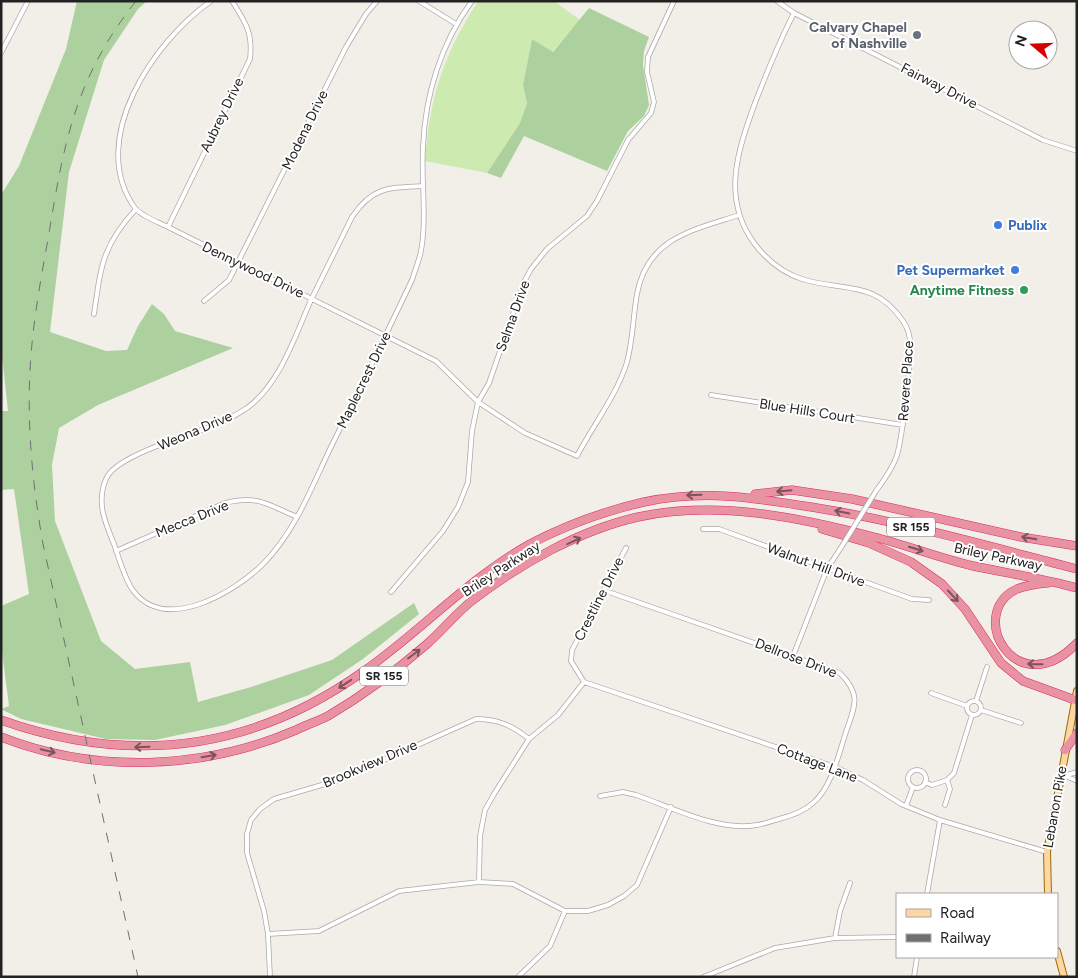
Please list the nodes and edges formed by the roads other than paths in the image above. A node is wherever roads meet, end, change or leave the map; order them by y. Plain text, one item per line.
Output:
1 (28, 1) edge
2 (210, 1) edge
3 (232, 1) edge
4 (378, 1) edge
5 (419, 1) edge
6 (472, 1) edge
7 (674, 1) edge
8 (777, 1) edge
9 (794, 12) junction
10 (456, 24) junction
11 (1, 53) edge
12 (1077, 151) edge
13 (423, 186) junction
14 (136, 209) junction
15 (739, 215) junction
16 (168, 228) junction
17 (239, 263) junction
18 (312, 298) junction
19 (204, 301) dead end
20 (94, 314) dead end
21 (386, 335) junction
22 (711, 395) dead end
23 (478, 402) junction
24 (903, 424) junction
25 (743, 495) junction
26 (297, 517) junction
27 (801, 521) junction
28 (703, 529) dead end
29 (1077, 546) edge
30 (626, 548) dead end
31 (116, 551) junction
32 (827, 569) junction
33 (1077, 569) edge
34 (1054, 582) junction
35 (1077, 588) edge
36 (604, 590) junction
37 (391, 592) dead end
38 (929, 600) dead end
39 (1077, 643) edge
40 (793, 656) junction
41 (987, 667) dead end
42 (584, 682) junction
43 (1077, 691) edge
44 (931, 694) dead end
45 (1075, 700) junction
46 (976, 701) junction
47 (967, 706) junction
48 (982, 710) junction
49 (972, 715) junction
50 (1, 720) edge
51 (1021, 723) dead end
52 (1077, 733) edge
53 (1, 737) edge
54 (529, 739) junction
55 (1065, 750) junction
56 (835, 767) junction
57 (1077, 772) edge
58 (1060, 774) junction
59 (1068, 775) junction
60 (947, 780) junction
61 (1077, 781) edge
62 (925, 782) junction
63 (913, 787) junction
64 (600, 796) dead end
65 (945, 805) dead end
66 (906, 806) junction
67 (670, 807) junction
68 (940, 820) junction
69 (1047, 852) junction
70 (479, 882) junction
71 (850, 883) dead end
72 (927, 893) edge
73 (1048, 893) edge
74 (565, 911) junction
75 (268, 934) junction
76 (896, 937) edge
77 (835, 938) junction
78 (1058, 955) edge
79 (917, 958) edge
80 (270, 977) edge
81 (518, 977) edge
82 (703, 977) edge
83 (914, 977) edge
84 (1064, 977) edge

1 - 11 street
2 - 14 street
3 - 16 street, Aubrey Drive
4 - 17 street, Modena Drive
5 - 10 street
6 - 10 street, Maplecrest Drive
7 - 23 street, Selma Drive
8 - 9 street, Fairway Drive
9 - 12 street, Fairway Drive
9 - 15 street, Revere Place
10 - 13 street, Maplecrest Drive
13 - 18 street, Weona Drive
13 - 21 street, Maplecrest Drive
14 - 16 street, Dennywood Drive
14 - 20 street
15 - 23 street, Dennywood Drive
15 - 24 street, Revere Place
16 - 17 street, Dennywood Drive
17 - 18 street, Dennywood Drive
17 - 19 street, Modena Drive
18 - 21 street, Dennywood Drive
18 - 31 street, Weona Drive
21 - 23 street, Dennywood Drive
21 - 26 street, Maplecrest Drive
22 - 24 street, Blue Hills Court
23 - 37 street, Selma Drive
24 - 32 street, Revere Place, bridge
29 -> 25 highway
33 -> 25 highway, Briley Parkway / SR 155
25 -> 50 highway, Briley Parkway / SR 155
26 - 31 street, Mecca Drive
26 - 31 street, Maplecrest Drive
27 -> 34 highway, Briley Parkway / SR 155
27 -> 45 highway
53 -> 27 highway, Briley Parkway / SR 155
28 - 32 street, Walnut Hill Drive
30 - 36 street, Crestline Drive
32 - 38 street, Walnut Hill Drive
32 - 40 street, Revere Place
34 - 35 highway, Briley Parkway / SR 155
39 -> 34 highway
36 - 40 street, Dellrose Drive
36 - 42 street, Crestline Drive
40 - 56 street, Dellrose Drive
41 - 46 street
42 - 54 street
42 - 56 street, Cottage Lane
43 - 45 main road, Lebanon Pike
44 - 47 street
45 - 55 main road, Lebanon Pike
46 - 47 street
46 - 48 street
47 - 49 street
48 - 49 street
48 - 51 street
49 - 60 street
52 - 55 highway
54 - 70 street
54 - 75 street, Brookview Drive
55 - 58 main road, Lebanon Pike
56 - 66 street, Cottage Lane
56 - 67 street, Dellrose Drive
57 - 59 street
58 - 59 street
58 - 69 main road, Lebanon Pike
59 - 61 street
60 - 62 street
60 - 65 street
62 - 63 street
62 - 63 street
63 - 66 street
64 - 67 street, Dellrose Drive
66 - 68 street, Cottage Lane
67 - 74 street
68 - 69 street, Cottage Lane
68 - 72 street
69 - 73 main road, Lebanon Pike
70 - 74 street
70 - 75 street
71 - 77 street
74 - 81 street
75 - 80 street, Brookview Drive
76 - 77 street
77 - 82 street
78 - 84 main road
79 - 83 street

